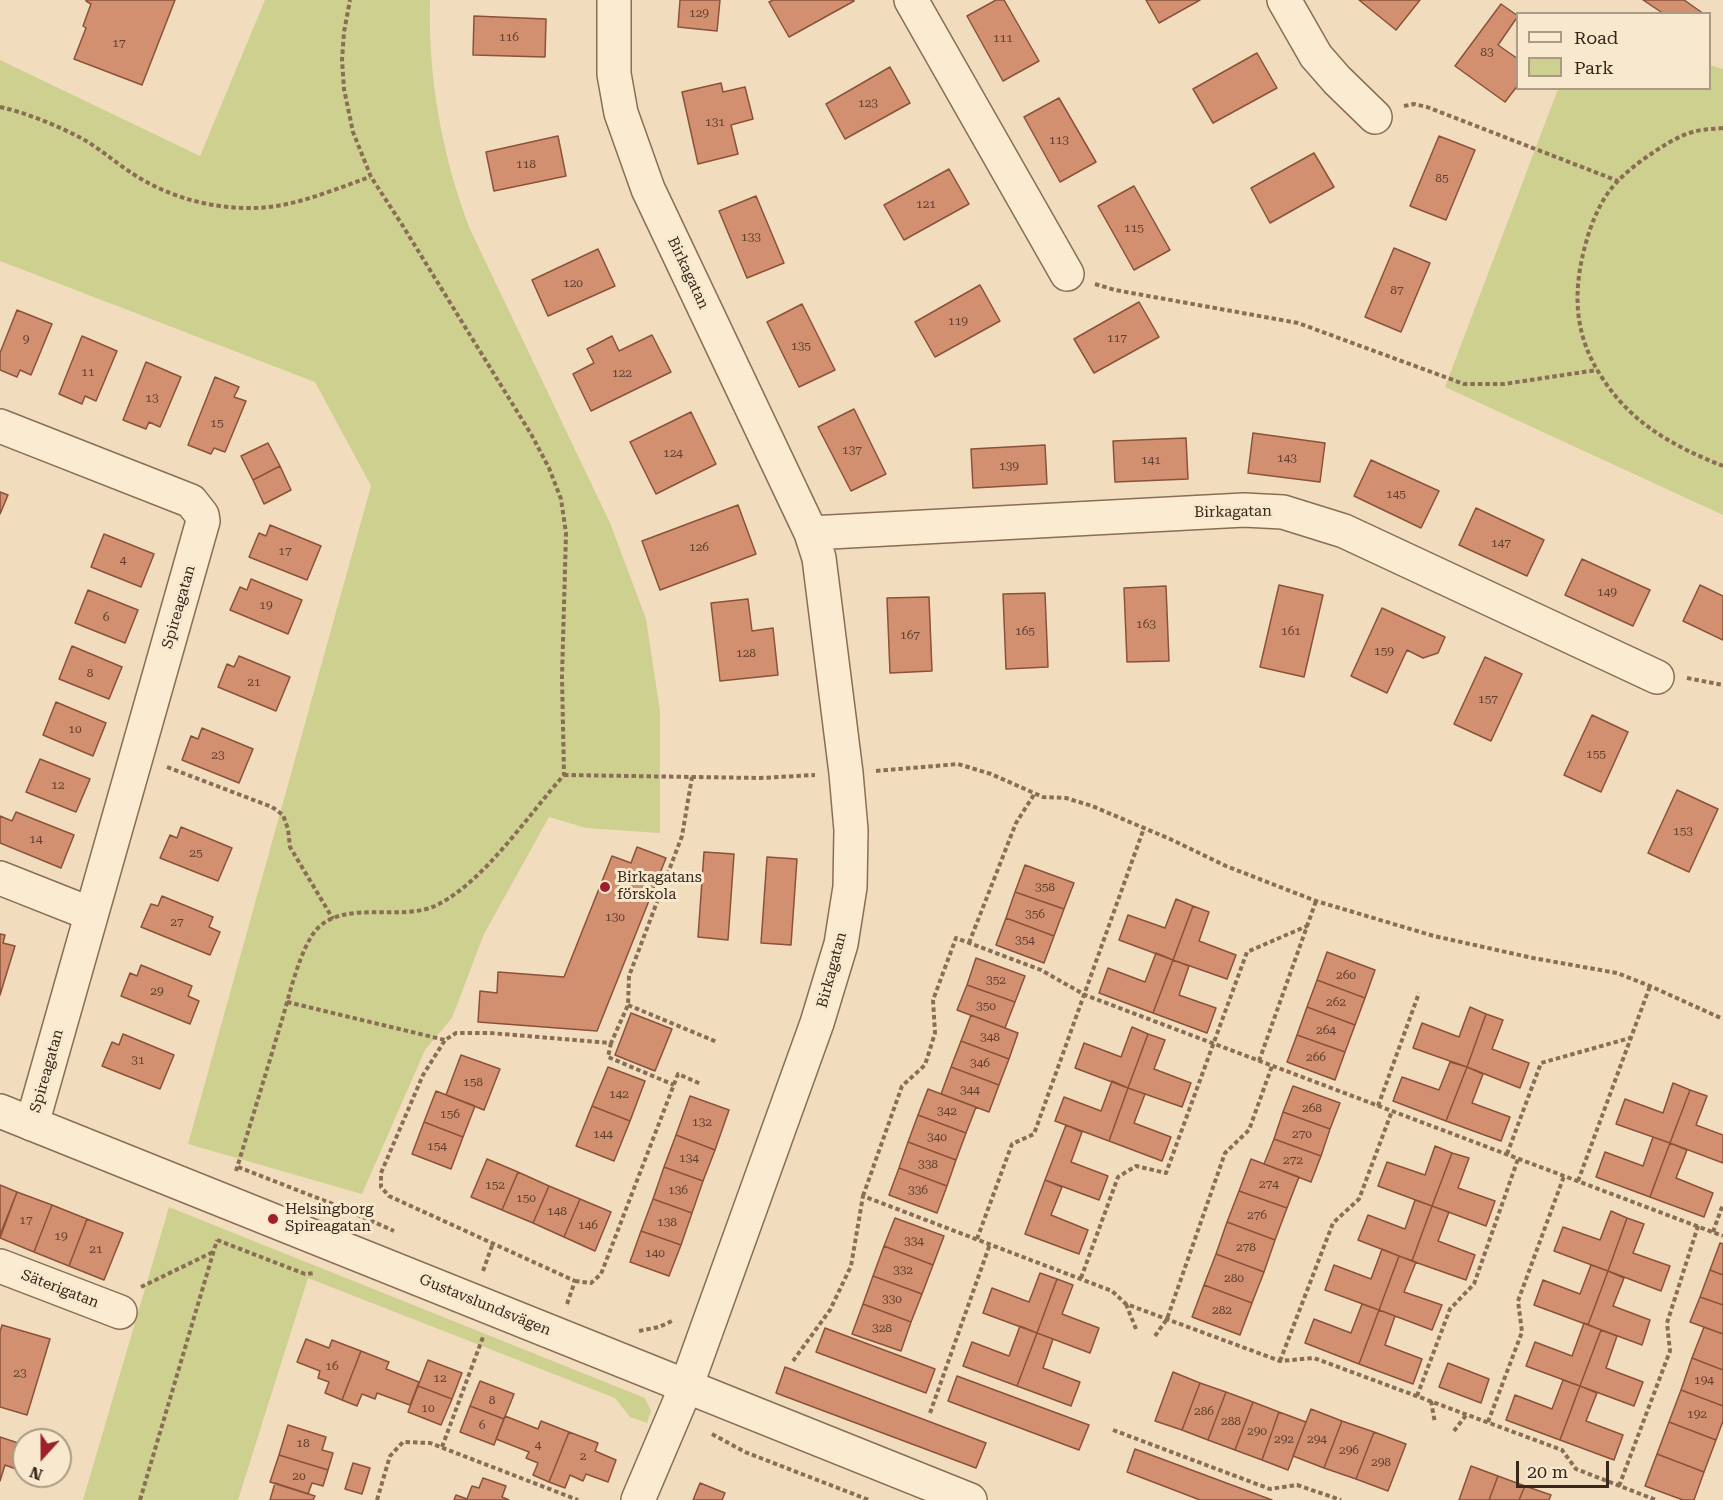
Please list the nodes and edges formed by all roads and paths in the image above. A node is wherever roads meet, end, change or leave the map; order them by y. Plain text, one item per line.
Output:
1 (350, 0) edge
2 (614, 0) edge
3 (911, 0) edge
4 (1284, 0) edge
5 (0, 107) edge
6 (1375, 117) joint
7 (1723, 128) edge
8 (371, 177) junction
9 (1618, 181) junction
10 (1067, 274) joint
11 (1597, 370) junction
12 (0, 426) edge
13 (1723, 466) edge
14 (811, 533) junction
15 (1657, 677) dead end
16 (160, 764) dead end
17 (846, 773) junction
18 (564, 775) junction
19 (692, 777) junction
20 (1035, 793) junction
21 (1144, 828) junction
22 (0, 878) edge
23 (1316, 901) junction
24 (91, 914) junction
25 (333, 918) junction
26 (1307, 926) junction
27 (969, 943) junction
28 (1650, 986) junction
29 (1419, 993) dead end
30 (1084, 995) junction
31 (288, 1002) junction
32 (628, 1005) junction
33 (1723, 1019) edge
34 (1631, 1038) junction
35 (445, 1040) junction
36 (717, 1042) dead end
37 (611, 1043) junction
38 (1214, 1044) junction
39 (1259, 1061) junction
40 (1272, 1066) junction
41 (674, 1084) junction
42 (701, 1084) dead end
43 (1378, 1106) junction
44 (0, 1111) edge
45 (1392, 1111) junction
46 (32, 1124) junction
47 (1507, 1154) junction
48 (1518, 1159) junction
49 (238, 1167) junction
50 (1564, 1176) junction
51 (235, 1177) dead end
52 (1578, 1181) junction
53 (862, 1196) junction
54 (1723, 1204) edge
55 (1698, 1226) junction
56 (220, 1230) dead end
57 (1713, 1232) junction
58 (401, 1234) dead end
59 (1723, 1236) edge
60 (977, 1239) junction
61 (990, 1244) junction
62 (213, 1252) junction
63 (0, 1266) edge
64 (473, 1267) dead end
65 (494, 1275) dead end
66 (1081, 1279) junction
67 (575, 1281) junction
68 (1126, 1304) junction
69 (112, 1309) joint
70 (680, 1316) dead end
71 (1167, 1319) junction
72 (486, 1328) dead end
73 (1136, 1329) dead end
74 (630, 1330) dead end
75 (556, 1334) junction
76 (1155, 1336) dead end
77 (793, 1361) dead end
78 (1280, 1361) junction
79 (1417, 1396) junction
80 (681, 1400) junction
81 (1431, 1401) junction
82 (930, 1413) dead end
83 (1467, 1414) junction
84 (1488, 1422) junction
85 (1435, 1423) dead end
86 (1113, 1430) dead end
87 (1454, 1431) dead end
88 (442, 1447) junction
89 (1619, 1486) junction
90 (140, 1500) edge
91 (377, 1500) edge
92 (578, 1500) edge
93 (638, 1500) edge
94 (869, 1500) edge
95 (970, 1500) edge
96 (1341, 1500) edge
97 (1656, 1500) edge

1 - 8 path
2 - 14 street, Birkagatan
3 - 10 street
4 - 6 street
5 - 8 path
6 - 9 path
7 - 9 path
8 - 18 path
9 - 11 path
10 - 11 path
11 - 13 path
12 - 24 street, Spireagatan
14 - 15 street, Birkagatan
14 - 17 street, Birkagatan
16 - 25 path
17 - 19 path
17 - 20 path
17 - 80 street, Birkagatan
18 - 19 path
18 - 25 path
19 - 32 path
20 - 21 path
20 - 27 path
21 - 23 path
21 - 30 path
22 - 24 street
23 - 26 path
23 - 28 path
24 - 46 street, Spireagatan
25 - 31 path
26 - 38 path
26 - 39 path
27 - 30 path
27 - 53 path
28 - 33 path
28 - 34 path
29 - 43 path
30 - 38 path
30 - 60 path
31 - 35 path
31 - 49 path
32 - 36 path
32 - 37 path
34 - 47 path
34 - 52 path
35 - 37 path
35 - 67 path
37 - 41 path
38 - 39 path
38 - 66 path
39 - 40 path
40 - 43 path
40 - 71 path
41 - 42 path
41 - 67 path
43 - 45 path
44 - 46 street, Gustavslundsvägen
45 - 47 path
45 - 78 path
46 - 75 street, Gustavslundsvägen
47 - 48 path
48 - 50 path
48 - 79 path
49 - 51 path
49 - 58 path
50 - 52 path
50 - 84 path
52 - 55 path
53 - 60 path
53 - 77 path
54 - 57 path
55 - 57 path
55 - 89 path
56 - 62 path
57 - 59 path
60 - 61 path
61 - 66 path
61 - 82 path
62 - 69 path
62 - 90 path
63 - 69 street, Säterigatan
64 - 65 path
66 - 68 path
67 - 75 path
68 - 71 path
68 - 73 path
70 - 74 path
71 - 76 path
71 - 78 path
72 - 88 path
75 - 80 street, Gustavslundsvägen
78 - 79 path
79 - 81 path
80 - 93 street, Birkagatan
80 - 94 path
80 - 95 street, Gustavslundsvägen
81 - 83 path
81 - 85 path
83 - 84 path
83 - 87 path
84 - 89 path
86 - 96 path
88 - 91 path
88 - 92 path
89 - 97 path

